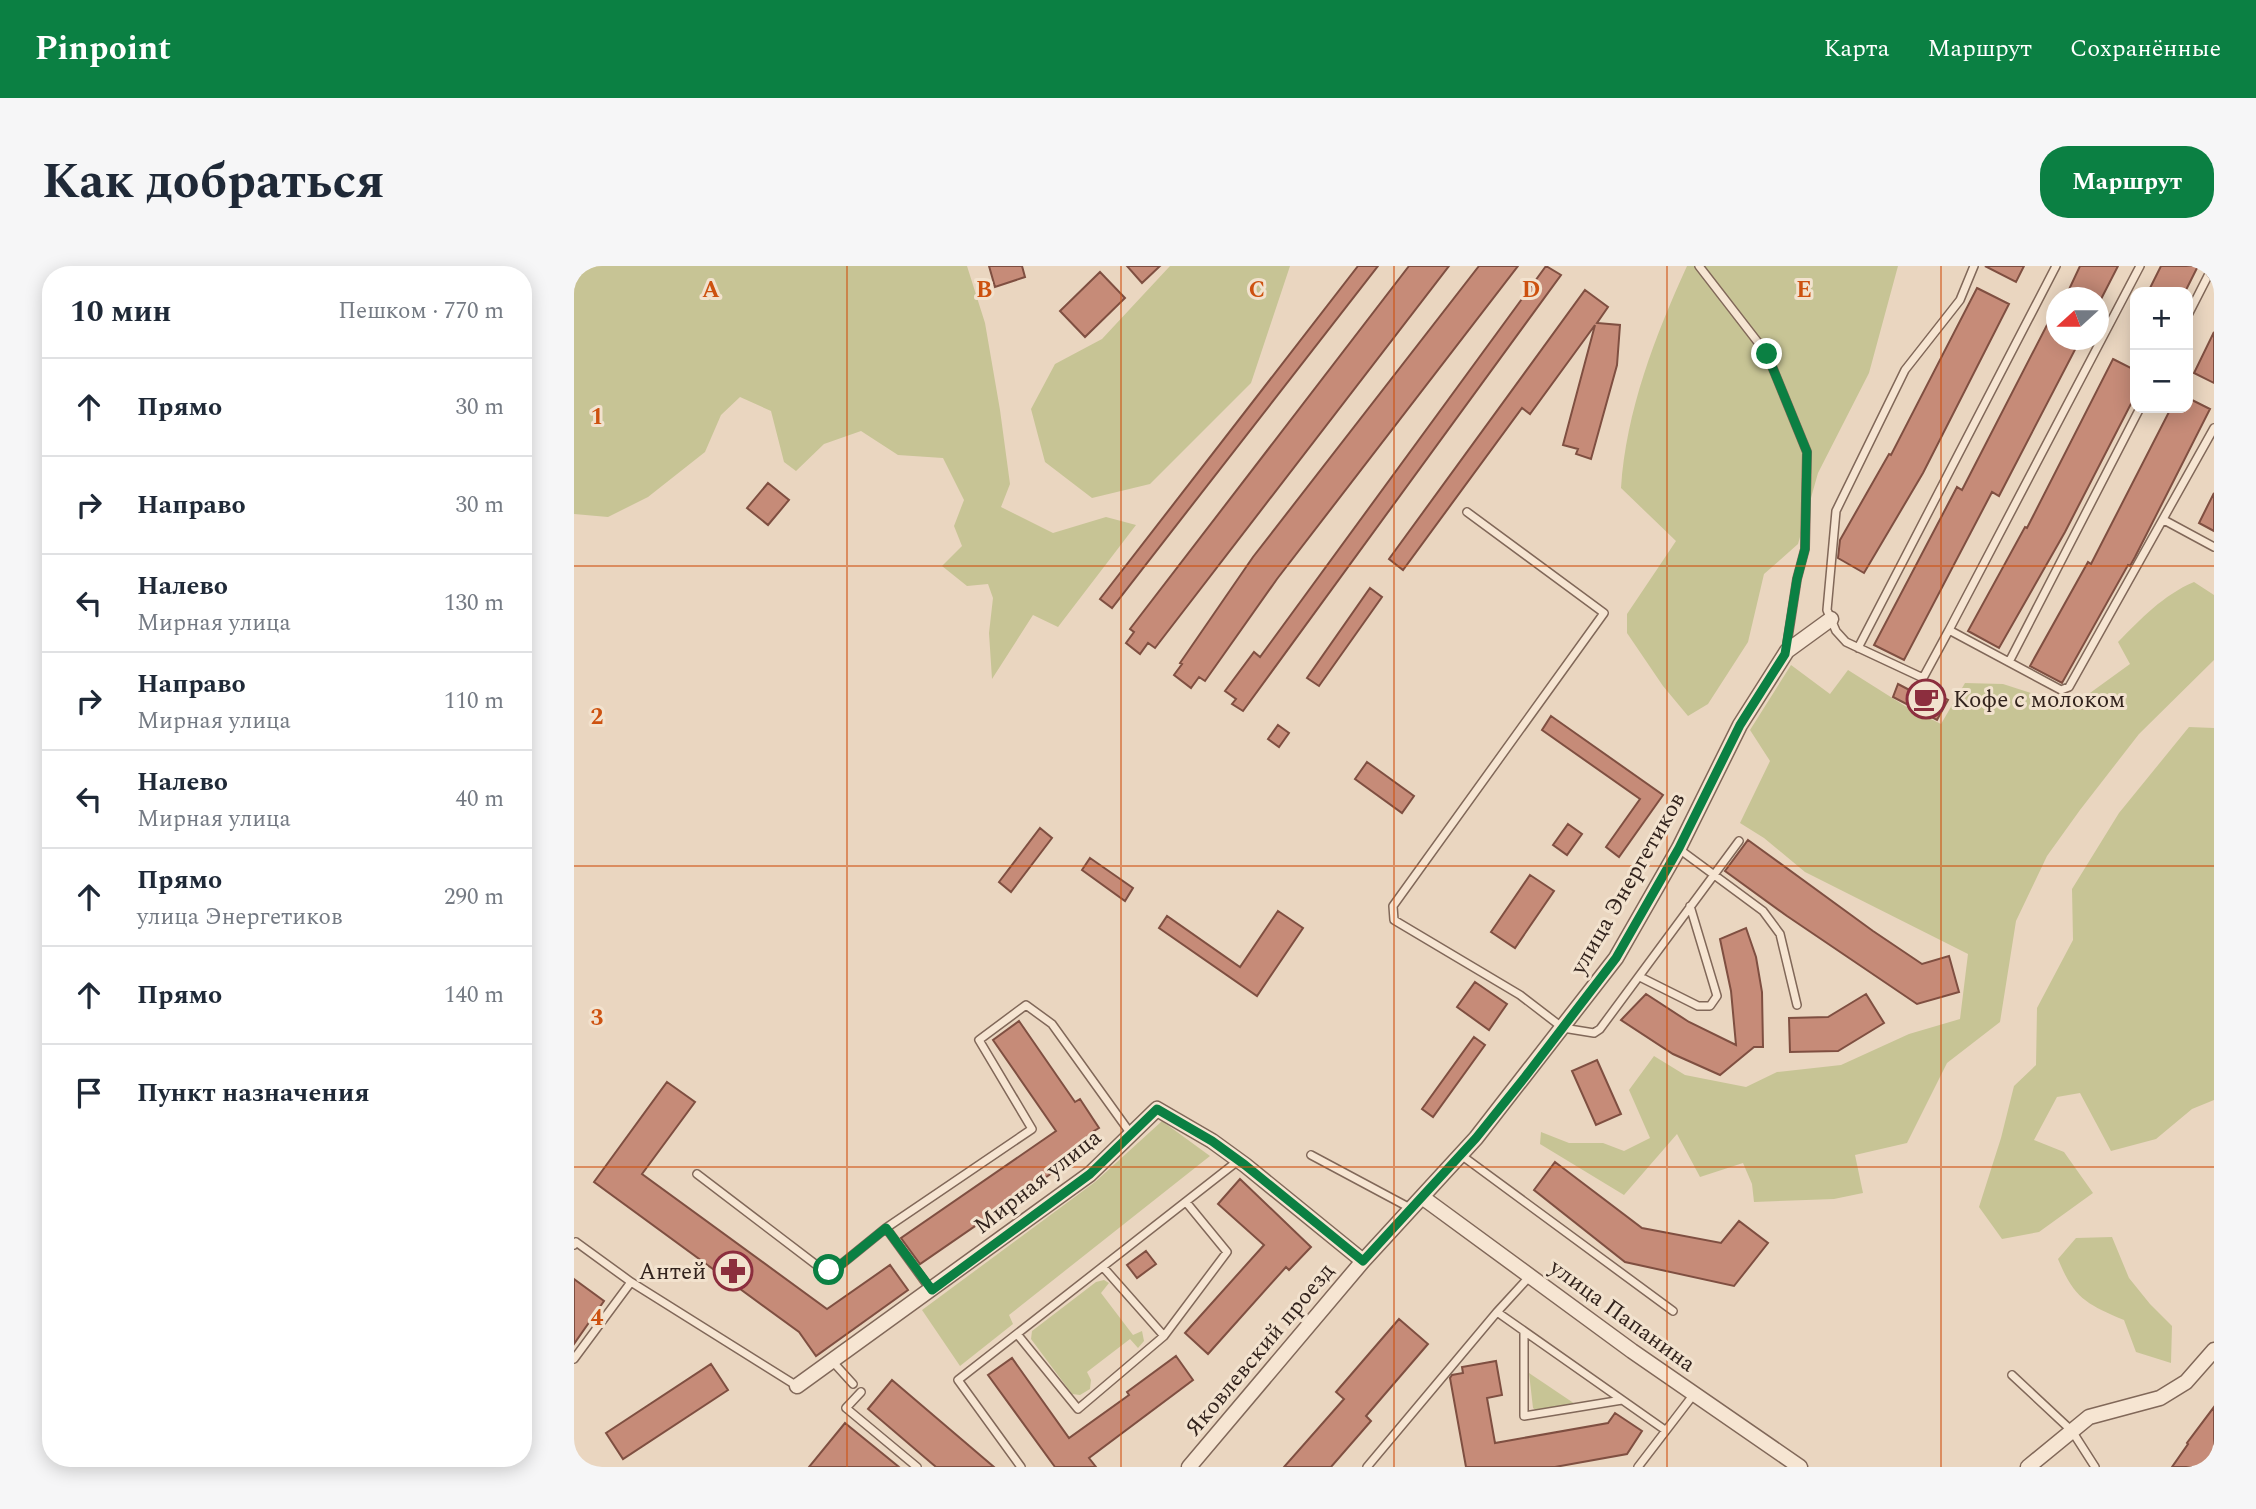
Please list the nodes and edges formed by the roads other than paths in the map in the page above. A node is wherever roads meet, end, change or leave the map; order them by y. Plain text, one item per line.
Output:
1 (1699, 266) edge
2 (1974, 266) edge
3 (2056, 266) edge
4 (2140, 266) edge
5 (2213, 266) edge
6 (2193, 305) edge
7 (2137, 413) edge
8 (2214, 428) edge
9 (1467, 512) dead end
10 (2164, 520) junction
11 (2214, 547) edge
12 (1831, 619) junction
13 (1949, 629) junction
14 (1858, 648) junction
15 (1785, 654) junction
16 (2009, 662) junction
17 (1739, 841) dead end
18 (1679, 848) junction
19 (1713, 874) junction
20 (1690, 906) junction
21 (1640, 976) junction
22 (1797, 1005) dead end
23 (1563, 1028) junction
24 (1132, 1134) junction
25 (1311, 1155) dead end
26 (1460, 1155) junction
27 (1239, 1160) junction
28 (696, 1174) dead end
29 (1422, 1197) junction
30 (1186, 1202) junction
31 (1412, 1209) junction
32 (886, 1228) junction
33 (574, 1245) edge
34 (1363, 1261) junction
35 (1103, 1267) junction
36 (1530, 1276) junction
37 (631, 1282) junction
38 (932, 1290) junction
39 (1497, 1311) junction
40 (1673, 1311) dead end
41 (1524, 1331) junction
42 (1017, 1334) junction
43 (1164, 1336) junction
44 (2214, 1352) edge
45 (574, 1359) edge
46 (833, 1362) junction
47 (2012, 1375) dead end
48 (853, 1384) dead end
49 (797, 1386) joint
50 (861, 1392) dead end
51 (1694, 1394) junction
52 (1622, 1400) junction
53 (1665, 1430) junction
54 (2072, 1431) junction
55 (917, 1467) edge
56 (1021, 1467) edge
57 (1189, 1467) edge
58 (1367, 1467) edge
59 (1639, 1467) edge
60 (1800, 1467) edge
61 (2028, 1467) edge
62 (2095, 1467) edge

1 - 15 lane
2 - 12 lane
3 - 14 lane
4 - 13 lane
5 - 6 lane
7 - 16 lane
8 - 10 lane
9 - 23 lane
10 - 11 lane
10 - 16 lane
12 - 14 lane
12 - 15 street, улица Энергетиков
13 - 14 lane
13 - 16 lane
15 - 18 street, улица Энергетиков
17 - 19 lane
18 - 19 lane
18 - 23 street, улица Энергетиков
19 - 20 lane
19 - 22 lane
20 - 21 lane
20 - 21 lane
21 - 23 lane
23 - 26 street, улица Энергетиков
24 - 27 street, Мирная улица
24 - 32 lane
24 - 38 street, Мирная улица
25 - 31 lane
26 - 29 street, улица Энергетиков
26 - 40 lane
27 - 30 lane
27 - 34 street, Мирная улица
28 - 32 lane
29 - 31 street
29 - 36 street, улица Папанина
30 - 35 lane
30 - 43 lane
31 - 34 street
32 - 38 lane
33 - 37 lane
34 - 57 street, Яковлевский проезд
35 - 42 lane
35 - 43 lane
36 - 39 lane
36 - 51 street, улица Папанина
37 - 45 lane
37 - 49 lane
38 - 46 street, Мирная улица
39 - 41 lane
39 - 58 lane
41 - 52 lane
41 - 52 lane
42 - 43 lane
42 - 56 lane
44 - 54 street
46 - 48 lane
46 - 49 street, Мирная улица
47 - 54 lane
50 - 55 lane
51 - 53 lane
51 - 60 street, улица Папанина
52 - 53 lane
53 - 59 lane
54 - 61 street
54 - 62 lane

